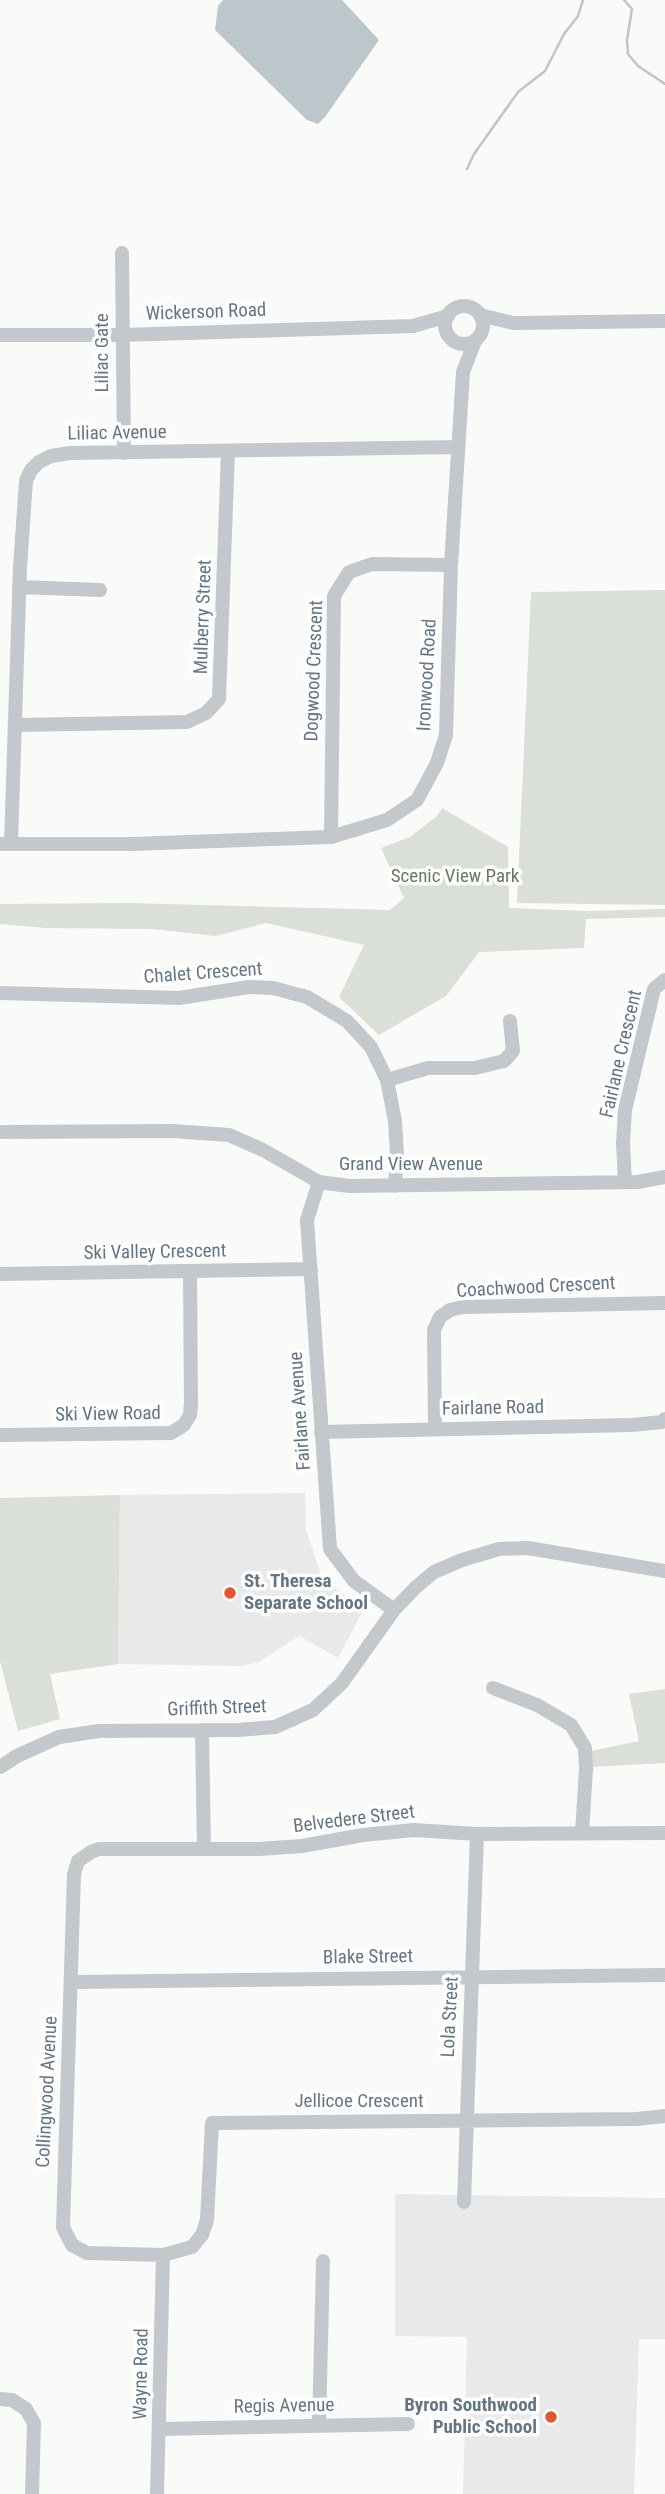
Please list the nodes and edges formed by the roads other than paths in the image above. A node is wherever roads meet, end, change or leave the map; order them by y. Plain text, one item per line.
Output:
1 (122, 253) dead end
2 (480, 315) junction
3 (448, 316) junction
4 (665, 321) edge
5 (513, 323) junction
6 (413, 326) junction
7 (0, 335) edge
8 (122, 335) junction
9 (478, 337) junction
10 (452, 339) junction
11 (463, 372) junction
12 (458, 447) junction
13 (229, 451) junction
14 (124, 453) junction
15 (451, 565) junction
16 (19, 587) junction
17 (100, 590) dead end
18 (17, 725) junction
19 (331, 836) junction
20 (6, 843) edge
21 (665, 980) edge
22 (0, 993) edge
23 (510, 1021) dead end
24 (387, 1080) junction
25 (0, 1132) edge
26 (665, 1177) edge
27 (319, 1182) junction
28 (625, 1182) junction
29 (395, 1186) junction
30 (311, 1269) junction
31 (190, 1271) junction
32 (0, 1274) edge
33 (665, 1303) edge
34 (665, 1419) edge
35 (435, 1429) junction
36 (321, 1432) junction
37 (0, 1435) edge
38 (665, 1571) edge
39 (394, 1610) junction
40 (493, 1688) dead end
41 (202, 1730) junction
42 (0, 1767) edge
43 (582, 1833) junction
44 (665, 1833) edge
45 (477, 1834) junction
46 (204, 1848) junction
47 (91, 1852) joint
48 (665, 1975) edge
49 (472, 1976) junction
50 (72, 1982) junction
51 (665, 2116) edge
52 (466, 2121) junction
53 (464, 2202) dead end
54 (163, 2255) junction
55 (323, 2261) dead end
56 (0, 2399) edge
57 (408, 2424) dead end
58 (319, 2425) junction
59 (160, 2429) junction
60 (32, 2494) edge
61 (157, 2494) edge

1 - 8 street, Liliac Gate
2 - 3 street
2 - 5 street
2 - 9 street
3 - 6 street, Wickerson Road
3 - 10 street
4 - 5 street
5 - 9 street
6 - 8 street, Wickerson Road
6 - 10 street, Wickerson Road
7 - 8 street, Wickerson Road
8 - 14 street, Liliac Gate
9 - 10 street
9 - 11 street, Ironwood Road
10 - 11 street, Ironwood Road
11 - 12 street, Ironwood Road
12 - 13 street, Liliac Avenue
12 - 15 street, Ironwood Road
13 - 14 street, Liliac Avenue
13 - 18 street, Mulberry Street
14 - 16 street, Liliac Avenue
15 - 19 street, Ironwood Road
15 - 19 street, Dogwood Crescent
16 - 17 street
16 - 18 street, Liliac Avenue
18 - 20 street, Liliac Avenue
19 - 20 street, Ironwood Road
21 - 28 street, Fairlane Crescent
22 - 24 street, Chalet Crescent
23 - 24 street
24 - 29 street, Chalet Crescent
25 - 27 street, Grand View Avenue
26 - 28 street, Grand View Avenue
27 - 29 street, Grand View Avenue
27 - 30 street, Fairlane Avenue
28 - 29 street, Grand View Avenue
30 - 31 street, Ski Valley Crescent
30 - 36 street, Fairlane Avenue
31 - 32 street, Ski Valley Crescent
31 - 37 street, Ski View Road
33 - 35 street, Coachwood Crescent
34 - 35 street, Fairlane Road
35 - 36 street, Fairlane Road
36 - 39 street, Fairlane Avenue
38 - 39 street, Griffith Street
39 - 41 street, Griffith Street
40 - 43 street
41 - 42 street, Griffith Street
41 - 46 street
43 - 44 street, Belvedere Street
43 - 45 street, Belvedere Street
45 - 46 street, Belvedere Street
45 - 49 street, Lola Street
46 - 47 street, Belvedere Street
47 - 50 street, Collingwood Avenue
48 - 49 street, Blake Street
49 - 50 street, Blake Street
49 - 52 street, Lola Street
50 - 54 street, Collingwood Avenue
51 - 52 street, Jellicoe Crescent
52 - 53 street, Lola Street
52 - 54 street, Jellicoe Crescent
54 - 59 street, Wayne Road
55 - 58 street
56 - 60 street
57 - 58 street, Regis Avenue
58 - 59 street, Regis Avenue
59 - 61 street, Wayne Road

